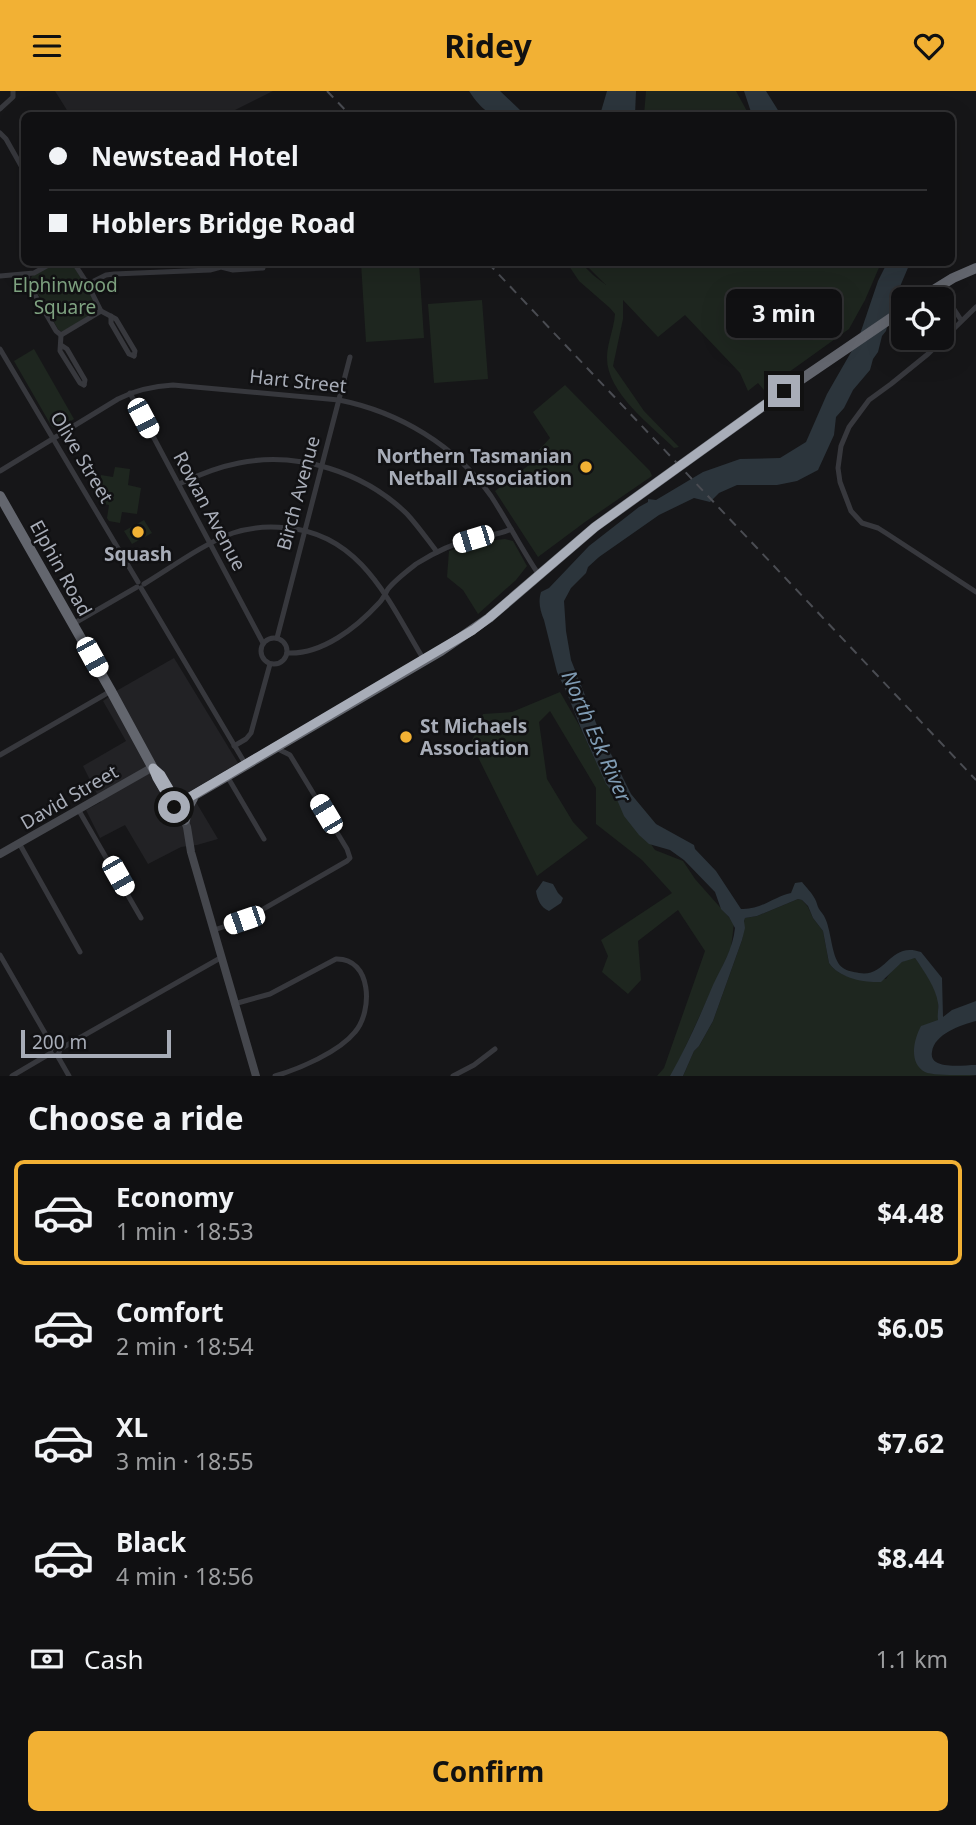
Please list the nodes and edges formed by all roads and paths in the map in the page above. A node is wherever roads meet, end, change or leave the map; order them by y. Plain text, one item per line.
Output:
1 (13, 94) edge
2 (21, 97) dead end
3 (0, 109) edge
4 (0, 136) edge
5 (21, 162) edge
6 (47, 266) edge
7 (76, 266) edge
8 (164, 266) edge
9 (219, 266) edge
10 (223, 266) edge
11 (263, 268) dead end
12 (976, 268) edge
13 (165, 272) junction
14 (27, 275) junction
15 (0, 276) edge
16 (90, 283) junction
17 (939, 286) joint
18 (976, 307) edge
19 (101, 311) junction
20 (111, 316) junction
21 (891, 318) edge
22 (961, 320) junction
23 (61, 335) junction
24 (61, 345) junction
25 (0, 349) edge
26 (350, 357) dead end
27 (130, 393) junction
28 (339, 400) junction
29 (53, 438) junction
30 (321, 466) junction
31 (0, 471) edge
32 (179, 484) junction
33 (0, 496) edge
34 (512, 529) junction
35 (304, 531) junction
36 (210, 544) junction
37 (437, 552) junction
38 (539, 575) junction
39 (140, 585) junction
40 (976, 592) edge
41 (385, 596) junction
42 (72, 625) junction
43 (277, 638) junction
44 (263, 643) junction
45 (287, 653) junction
46 (424, 660) junction
47 (270, 664) junction
48 (111, 691) junction
49 (234, 745) junction
50 (275, 748) junction
51 (0, 755) edge
52 (246, 765) junction
53 (153, 768) junction
54 (228, 776) junction
55 (194, 795) junction
56 (176, 806) junction
57 (78, 809) junction
58 (185, 820) junction
59 (264, 839) dead end
60 (19, 843) junction
61 (191, 852) junction
62 (0, 854) edge
63 (141, 918) dead end
64 (214, 930) junction
65 (80, 952) dead end
66 (0, 955) edge
67 (222, 957) junction
68 (234, 1004) junction
69 (495, 1049) dead end
70 (55, 1051) junction
71 (465, 1074) edge
72 (12, 1076) edge
73 (69, 1076) edge
74 (256, 1076) edge
75 (275, 1076) edge
76 (453, 1076) edge

1 - 2 street
1 - 3 street
4 - 5 street
6 - 14 street
7 - 16 street
8 - 13 street
9 - 13 street
10 - 11 street
12 - 17 highway
13 - 16 street
14 - 15 street
14 - 23 street
16 - 19 street
17 - 22 street
18 - 22 street
19 - 20 street
19 - 23 street
20 - 20 street
21 - 38 highway
22 - 40 street
23 - 24 street
24 - 24 street
25 - 29 street, Olive Street
26 - 28 street, Birch Avenue
27 - 28 street, Hart Street
27 - 29 street, Hart Street
27 - 32 street, Rowan Avenue
28 - 30 street, Birch Avenue
28 - 34 street, Hart Street
29 - 31 street, Hart Street
29 - 39 street, Olive Street
30 - 32 street
30 - 35 street, Birch Avenue
30 - 37 street
32 - 36 street, Rowan Avenue
33 - 42 highway, Elphin Road
34 - 37 street
34 - 38 street, Hart Street
35 - 36 street
35 - 41 street
35 - 43 street, Birch Avenue
36 - 39 street
36 - 44 street, Rowan Avenue
37 - 41 street
38 - 46 highway
39 - 42 street
39 - 49 street, Olive Street
41 - 45 street
41 - 46 street
42 - 48 highway, Elphin Road
43 - 44 street
43 - 45 street
44 - 47 street
45 - 47 street
46 - 50 highway
47 - 49 street
48 - 51 street
48 - 53 highway, Elphin Road
49 - 52 street, Olive Street
50 - 52 highway
50 - 64 street
52 - 54 highway
53 - 56 highway, Elphin Road
53 - 57 street, David Street
54 - 55 highway
54 - 59 street
55 - 56 highway
55 - 58 highway
56 - 58 street
56 - 61 street
57 - 60 street, David Street
57 - 63 street
58 - 61 street
60 - 62 street, David Street
60 - 65 street
61 - 64 street
64 - 67 street
66 - 70 street
67 - 68 street
67 - 70 street
68 - 74 street
68 - 75 street
69 - 71 street
70 - 72 street
70 - 73 street
71 - 76 street

